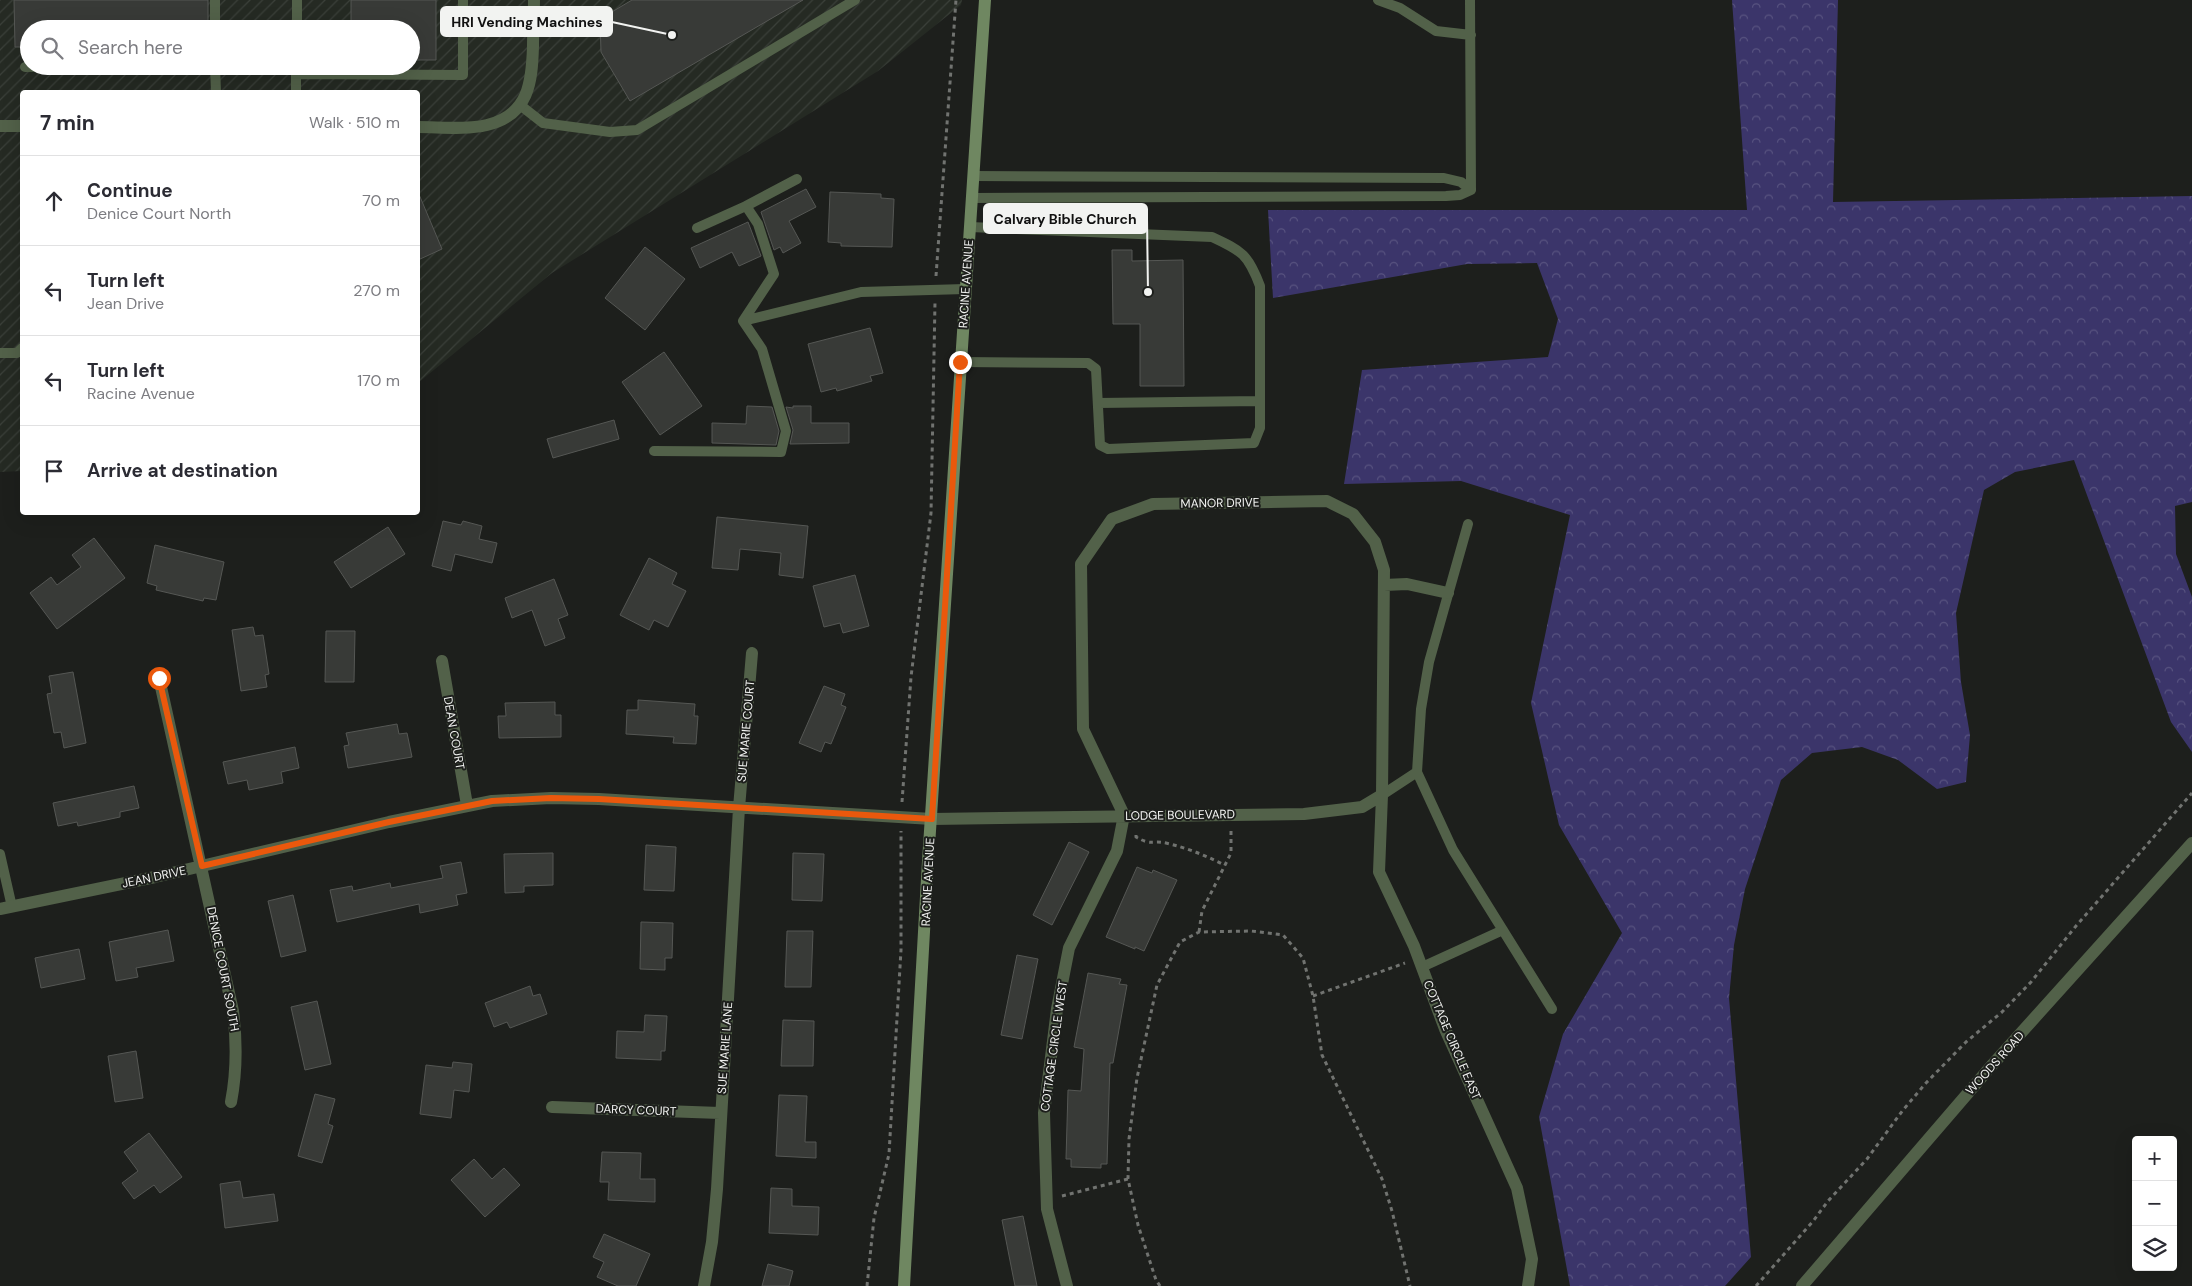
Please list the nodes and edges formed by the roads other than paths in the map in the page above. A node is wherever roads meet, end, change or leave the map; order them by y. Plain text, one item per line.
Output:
1 (214, 0) edge
2 (297, 0) edge
3 (463, 0) edge
4 (534, 0) edge
5 (855, 0) edge
6 (985, 0) edge
7 (1378, 0) edge
8 (1470, 0) edge
9 (215, 20) edge
10 (297, 20) edge
11 (1471, 35) junction
12 (420, 74) edge
13 (215, 75) edge
14 (296, 75) edge
15 (216, 90) edge
16 (296, 90) edge
17 (520, 105) junction
18 (0, 126) edge
19 (20, 126) edge
20 (420, 127) edge
21 (973, 176) junction
22 (797, 179) dead end
23 (1471, 190) junction
24 (972, 198) junction
25 (746, 206) junction
26 (970, 227) junction
27 (697, 228) dead end
28 (965, 289) junction
29 (743, 321) junction
30 (20, 350) edge
31 (0, 354) edge
32 (960, 362) junction
33 (1260, 401) junction
34 (1098, 403) junction
35 (654, 451) dead end
36 (1468, 524) dead end
37 (1384, 585) junction
38 (1448, 593) junction
39 (752, 653) dead end
40 (442, 661) dead end
41 (159, 678) dead end
42 (1417, 772) junction
43 (1382, 795) junction
44 (467, 805) junction
45 (739, 808) junction
46 (1124, 816) junction
47 (932, 819) junction
48 (2192, 843) edge
49 (0, 854) edge
50 (202, 866) junction
51 (6, 908) edge
52 (1503, 930) junction
53 (1420, 963) junction
54 (1552, 1009) dead end
55 (231, 1102) dead end
56 (552, 1107) dead end
57 (720, 1113) junction
58 (704, 1286) edge
59 (904, 1286) edge
60 (1067, 1286) edge
61 (1528, 1286) edge
62 (1802, 1286) edge

1 - 9 lane
2 - 10 lane
3 - 12 lane
4 - 17 street
5 - 17 lane
6 - 21 main road, RACINE AVENUE
7 - 11 lane
8 - 11 lane
11 - 23 lane
13 - 15 lane
14 - 16 lane
17 - 20 street
18 - 19 street
21 - 23 lane
21 - 24 main road, RACINE AVENUE
22 - 25 lane
23 - 24 lane
24 - 26 main road, RACINE AVENUE
25 - 27 lane
25 - 29 lane
26 - 28 main road, RACINE AVENUE
26 - 33 lane
28 - 29 lane
28 - 32 main road, RACINE AVENUE
29 - 35 lane
30 - 31 lane
32 - 34 lane
32 - 47 main road, RACINE AVENUE
33 - 34 lane
33 - 34 lane
36 - 38 lane
37 - 38 street
37 - 43 street, MANOR DRIVE
37 - 46 street, MANOR DRIVE
38 - 42 lane
39 - 45 street, SUE MARIE COURT
40 - 44 street, DEAN COURT
41 - 50 street, DENICE COURT SOUTH
42 - 43 lane, LODGE BOULEVARD
42 - 52 lane
43 - 46 street, LODGE BOULEVARD
43 - 53 street, COTTAGE CIRCLE EAST
44 - 45 street, JEAN DRIVE
44 - 50 street, JEAN DRIVE
45 - 47 street, JEAN DRIVE
45 - 57 street, SUE MARIE LANE
46 - 47 street, LODGE BOULEVARD
46 - 60 street, COTTAGE CIRCLE WEST
47 - 59 main road, RACINE AVENUE
48 - 62 street, WOODS ROAD
49 - 51 lane
50 - 51 street, JEAN DRIVE
50 - 55 street, DENICE COURT SOUTH
52 - 53 lane
52 - 54 lane
53 - 61 street, COTTAGE CIRCLE EAST
56 - 57 street, DARCY COURT
57 - 58 street, SUE MARIE LANE

